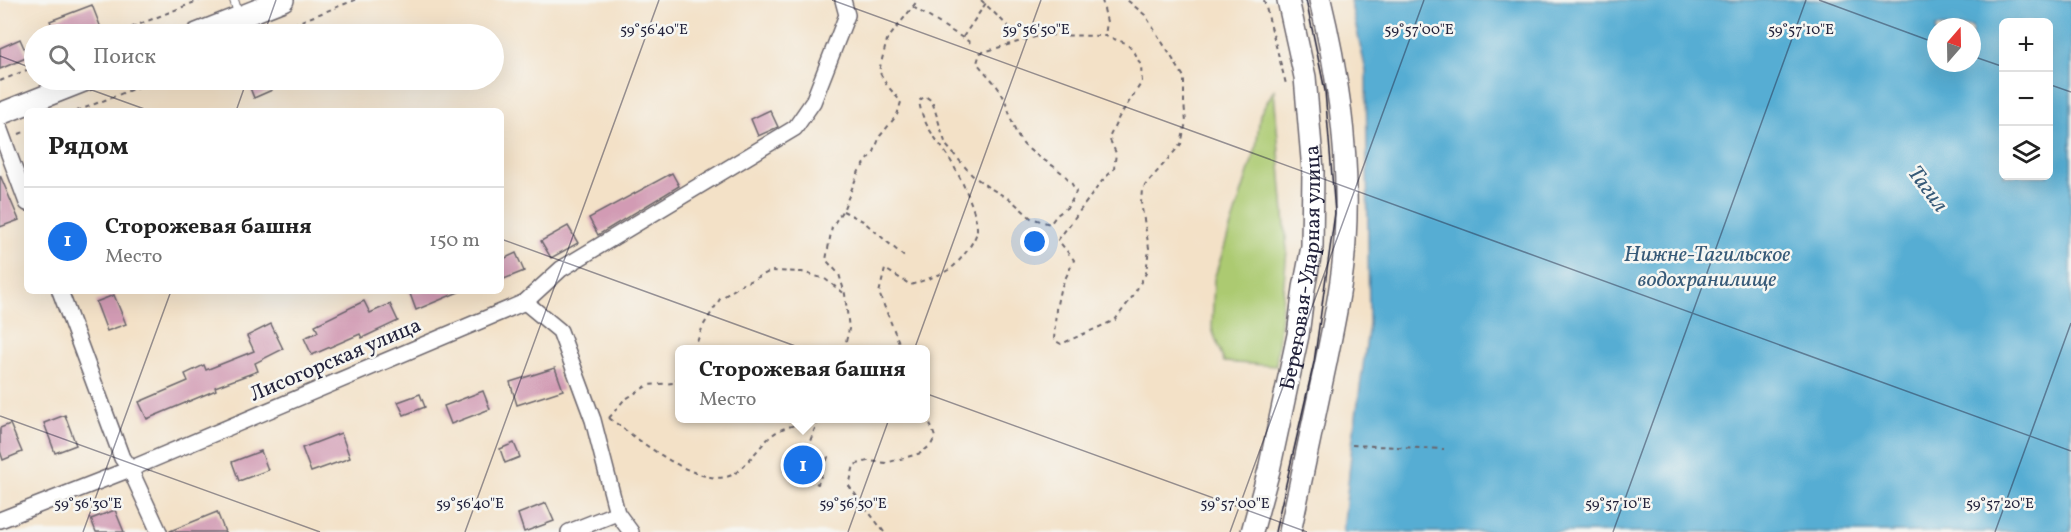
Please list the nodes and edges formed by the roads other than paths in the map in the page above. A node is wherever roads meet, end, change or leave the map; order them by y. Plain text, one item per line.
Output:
1 (283, 0) edge
2 (843, 0) edge
3 (1288, 0) edge
4 (1320, 0) edge
5 (237, 9) edge
6 (213, 24) edge
7 (61, 90) edge
8 (0, 114) edge
9 (0, 130) edge
10 (24, 195) edge
11 (61, 294) edge
12 (525, 302) junction
13 (130, 469) junction
14 (617, 513) junction
15 (0, 520) edge
16 (159, 532) edge
17 (569, 532) edge
18 (631, 532) edge
19 (1252, 532) edge
20 (1290, 532) edge

1 - 5 main road
2 - 12 street, Лисогорская улица
3 - 19 main road, Береговая-Ударная улица
4 - 20 main road, Береговая-Ударная улица
5 - 6 main road
7 - 8 main road
9 - 10 street
11 - 13 street
12 - 13 street, Лисогорская улица
12 - 14 street
13 - 15 street, Лисогорская улица
13 - 16 street
14 - 17 street
14 - 18 street

